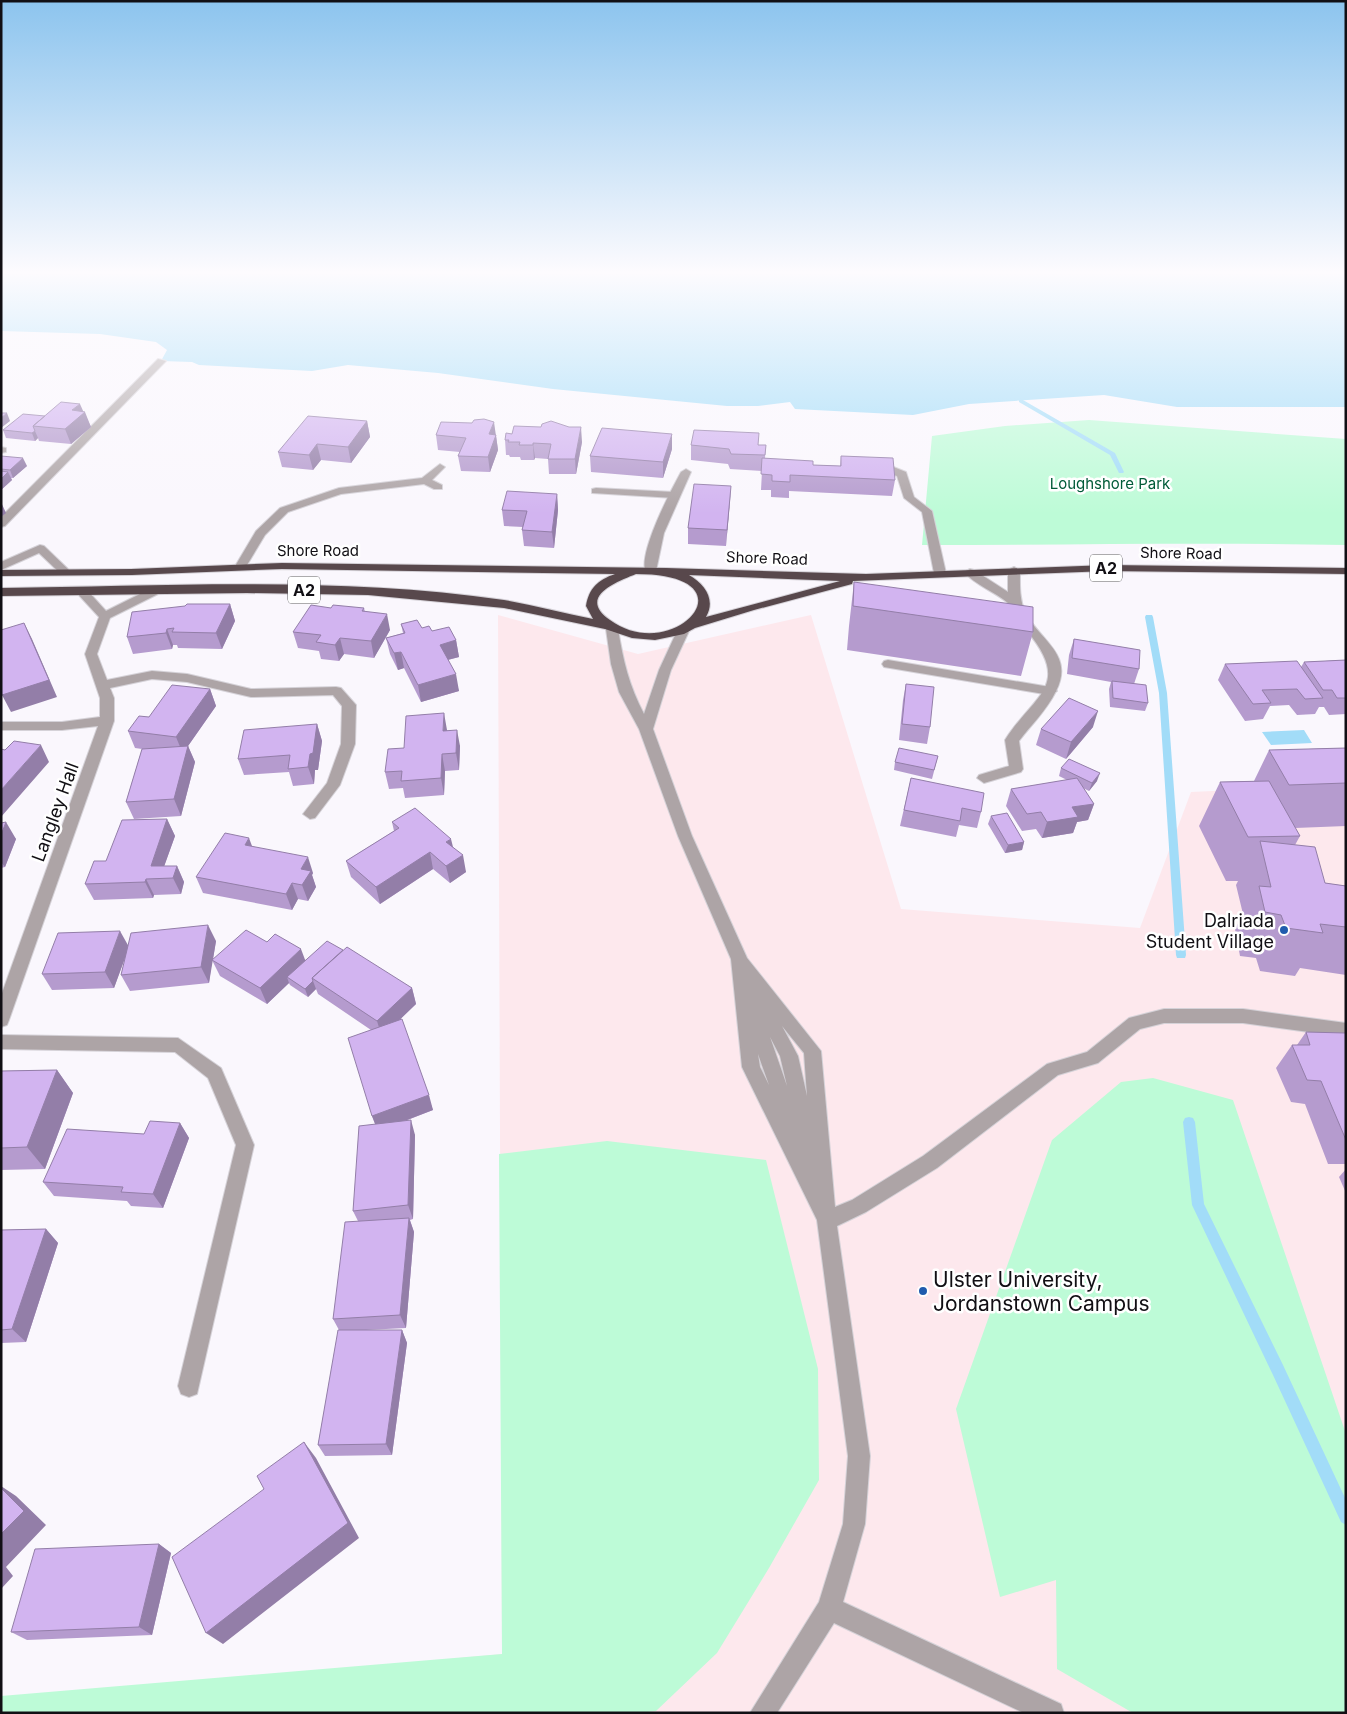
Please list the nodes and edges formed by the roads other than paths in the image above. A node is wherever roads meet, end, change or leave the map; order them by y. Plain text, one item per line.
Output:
1 (161, 361) dead end
2 (440, 467) dead end
3 (867, 467) edge
4 (686, 472) dead end
5 (425, 481) junction
6 (438, 487) dead end
7 (596, 491) dead end
8 (674, 495) junction
9 (1, 524) edge
10 (1, 567) edge
11 (240, 568) junction
12 (1014, 570) junction
13 (635, 571) junction
14 (650, 571) junction
15 (666, 571) junction
16 (65, 572) junction
17 (970, 572) junction
18 (1346, 572) edge
19 (1, 573) edge
20 (940, 573) junction
21 (866, 578) junction
22 (154, 591) junction
23 (1, 592) edge
24 (82, 592) junction
25 (1015, 602) junction
26 (105, 616) junction
27 (608, 627) junction
28 (687, 628) junction
29 (888, 664) dead end
30 (103, 685) junction
31 (1050, 691) junction
32 (107, 721) junction
33 (1, 726) edge
34 (646, 729) junction
35 (984, 778) dead end
36 (310, 814) dead end
37 (739, 960) junction
38 (1, 1020) edge
39 (1346, 1030) edge
40 (1, 1042) edge
41 (827, 1221) junction
42 (189, 1386) dead end
43 (829, 1608) junction
44 (762, 1713) edge
45 (1052, 1713) edge

1 - 9 street
2 - 5 street
3 - 20 street
4 - 8 street
5 - 6 street
5 - 11 street
7 - 8 street
8 - 14 street
10 - 16 street
11 - 13 highway, Shore Road / A2
11 - 16 highway, Shore Road / A2
12 - 17 highway, Shore Road / A2
12 - 18 highway, Shore Road / A2
12 - 25 street
13 - 14 highway, A2
13 - 27 highway, A2
14 - 15 highway, A2
15 - 21 highway, Shore Road / A2
15 - 28 highway, A2
16 - 19 highway, Shore Road / A2
17 - 20 highway, Shore Road / A2
17 - 25 street
20 - 21 highway, Shore Road / A2
21 - 28 highway, Shore Road / A2
22 - 24 highway, A2
22 - 26 street
22 - 27 highway, A2
23 - 24 highway, A2
24 - 26 street
25 - 31 street
26 - 30 street, Langley Hall
27 - 28 highway, A2
27 - 34 street
28 - 34 street
29 - 31 street
30 - 32 street, Langley Hall
30 - 36 street
31 - 35 street
32 - 33 street
32 - 38 street, Langley Hall
34 - 37 street
37 - 41 street
37 - 41 street
39 - 41 street
40 - 42 street
41 - 43 street
43 - 44 street
43 - 45 street

